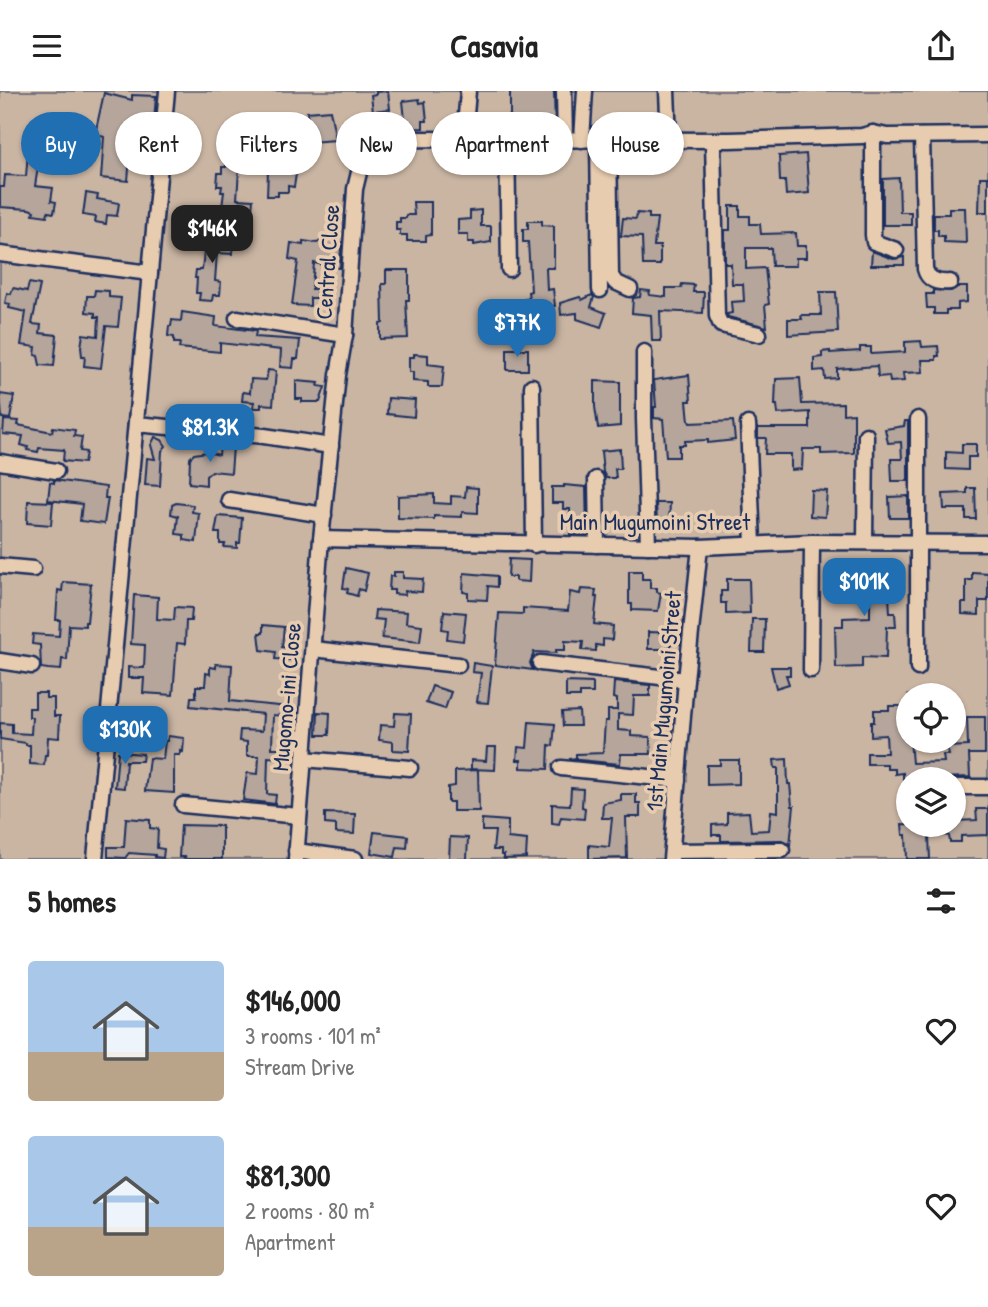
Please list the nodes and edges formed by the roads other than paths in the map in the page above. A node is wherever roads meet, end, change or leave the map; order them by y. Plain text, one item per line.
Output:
1 (167, 91) edge
2 (468, 91) edge
3 (564, 91) edge
4 (585, 91) edge
5 (667, 91) edge
6 (466, 112) edge
7 (564, 112) edge
8 (668, 112) edge
9 (873, 133) junction
10 (988, 135) edge
11 (922, 136) junction
12 (684, 139) edge
13 (713, 139) junction
14 (431, 140) edge
15 (573, 140) edge
16 (582, 140) junction
17 (587, 140) edge
18 (508, 175) edge
19 (602, 175) edge
20 (605, 175) edge
21 (896, 250) dead end
22 (0, 254) edge
23 (509, 269) dead end
24 (150, 273) junction
25 (950, 282) dead end
26 (630, 289) dead end
27 (600, 290) dead end
28 (237, 318) dead end
29 (759, 334) dead end
30 (345, 335) junction
31 (644, 352) dead end
32 (532, 386) dead end
33 (918, 419) dead end
34 (136, 424) junction
35 (748, 424) dead end
36 (866, 435) dead end
37 (331, 446) junction
38 (0, 462) edge
39 (56, 471) dead end
40 (596, 479) dead end
41 (229, 500) dead end
42 (324, 515) junction
43 (321, 539) junction
44 (865, 541) junction
45 (812, 542) junction
46 (919, 542) junction
47 (988, 543) edge
48 (753, 544) junction
49 (534, 545) junction
50 (597, 545) junction
51 (648, 546) junction
52 (701, 547) junction
53 (0, 566) edge
54 (33, 569) dead end
55 (313, 649) junction
56 (0, 661) edge
57 (540, 663) dead end
58 (458, 665) dead end
59 (32, 666) dead end
60 (918, 668) dead end
61 (811, 670) dead end
62 (686, 680) junction
63 (304, 759) junction
64 (411, 768) dead end
65 (561, 768) dead end
66 (678, 781) junction
67 (966, 787) edge
68 (988, 787) edge
69 (183, 805) dead end
70 (299, 816) junction
71 (782, 850) dead end
72 (296, 855) edge
73 (671, 855) edge
74 (95, 859) edge
75 (355, 859) edge

1 - 24 street
2 - 6 street
3 - 7 street
4 - 16 street
5 - 8 street
9 - 11 street, Central Close
9 - 13 street, Central Close
9 - 21 street
10 - 11 street, Central Close
11 - 25 street
12 - 13 street, Central Close
13 - 29 street
14 - 30 street, Central Close
15 - 16 street, Central Close
16 - 17 street, Central Close
18 - 23 street
19 - 27 street
20 - 26 street
22 - 24 street
24 - 34 street
28 - 30 street
30 - 37 street, Central Close
31 - 51 street
32 - 49 street
33 - 46 street
34 - 37 street
34 - 74 street
35 - 48 street
36 - 44 street
37 - 42 street, Central Close
38 - 39 street
40 - 50 street
41 - 42 street
42 - 43 street, Central Close
43 - 49 street, Main Mugumoini Street
43 - 55 street, Mugomo-ini Close
44 - 45 street, Main Mugumoini Street
44 - 46 street, Main Mugumoini Street
45 - 48 street, Main Mugumoini Street
45 - 61 street
46 - 47 street, Main Mugumoini Street
46 - 60 street
48 - 52 street, Main Mugumoini Street
49 - 50 street, Main Mugumoini Street
50 - 51 street, Main Mugumoini Street
51 - 52 street, Main Mugumoini Street
52 - 62 street, 1st Main Mugumoini Street
53 - 54 street
55 - 58 street
55 - 63 street, Mugomo-ini Close
56 - 59 street
57 - 62 street
62 - 66 street, 1st Main Mugumoini Street
63 - 64 street
63 - 70 street, Mugomo-ini Close
65 - 66 street
66 - 73 street, 1st Main Mugumoini Street
67 - 68 street
69 - 70 street
70 - 72 street, Mugomo-ini Close
71 - 73 street
72 - 75 street

